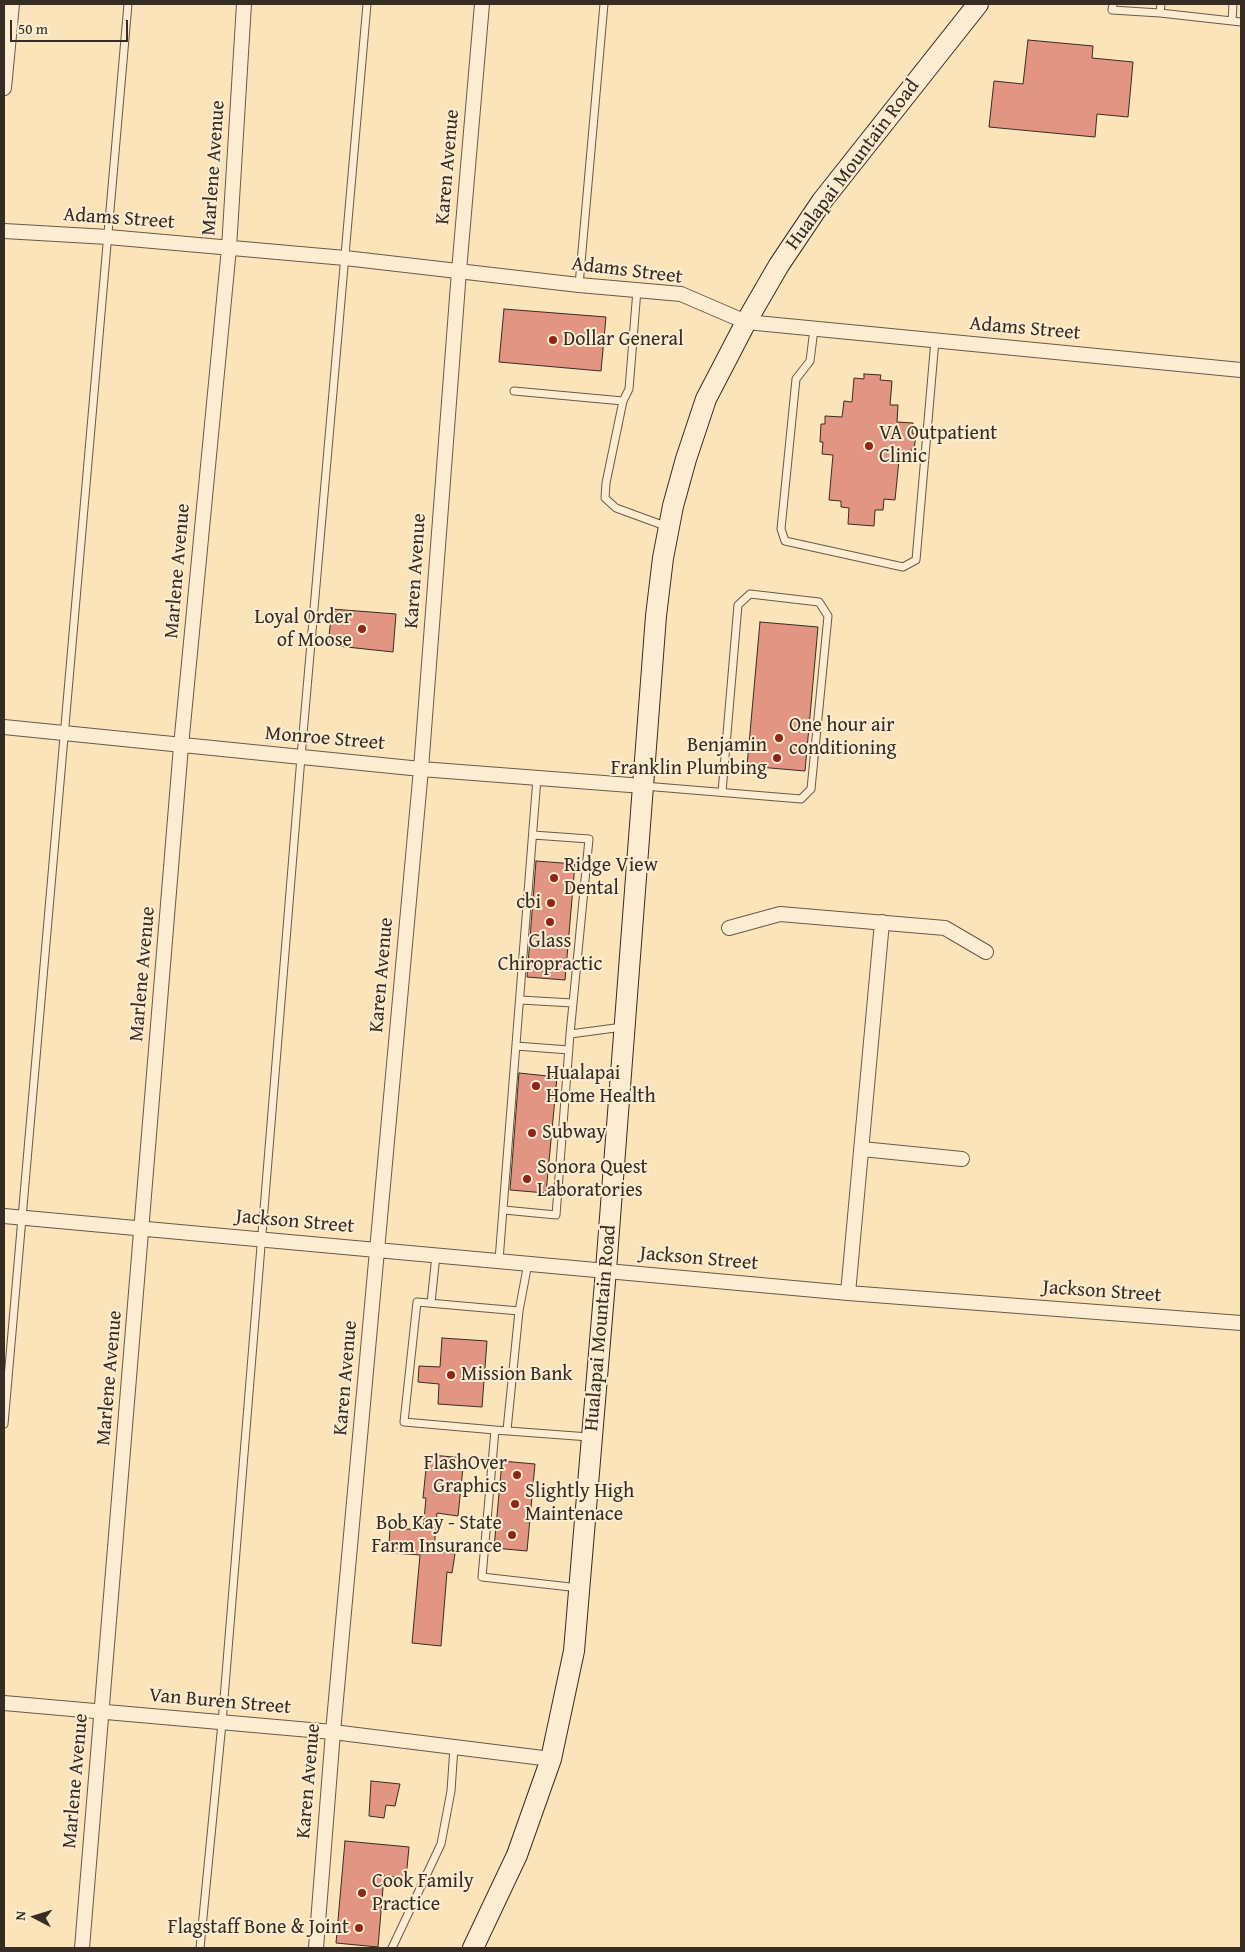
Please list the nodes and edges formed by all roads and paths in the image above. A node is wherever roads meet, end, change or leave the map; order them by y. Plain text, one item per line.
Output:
1 (12, 4) edge
2 (128, 4) edge
3 (244, 4) edge
4 (367, 4) edge
5 (482, 4) edge
6 (604, 4) edge
7 (978, 4) edge
8 (1113, 4) edge
9 (1161, 4) edge
10 (1233, 4) edge
11 (1160, 13) junction
12 (1232, 21) junction
13 (1241, 22) edge
14 (4, 88) edge
15 (4, 231) edge
16 (108, 238) junction
17 (229, 248) junction
18 (346, 258) junction
19 (459, 270) junction
20 (579, 285) junction
21 (637, 290) junction
22 (746, 322) junction
23 (814, 329) junction
24 (935, 340) junction
25 (1241, 370) edge
26 (514, 391) dead end
27 (623, 401) junction
28 (669, 527) junction
29 (4, 727) edge
30 (64, 734) junction
31 (181, 746) junction
32 (301, 757) junction
33 (421, 769) junction
34 (537, 778) junction
35 (643, 786) junction
36 (722, 792) junction
37 (533, 835) junction
38 (882, 922) junction
39 (728, 928) dead end
40 (986, 952) dead end
41 (520, 1000) junction
42 (573, 1002) junction
43 (624, 1027) junction
44 (570, 1034) junction
45 (516, 1046) junction
46 (569, 1050) junction
47 (862, 1149) junction
48 (962, 1159) dead end
49 (504, 1210) junction
50 (4, 1216) edge
51 (21, 1218) junction
52 (143, 1229) junction
53 (263, 1239) junction
54 (378, 1249) junction
55 (436, 1254) junction
56 (499, 1260) junction
57 (528, 1263) junction
58 (606, 1270) junction
59 (848, 1293) junction
60 (431, 1303) junction
61 (519, 1311) junction
62 (1241, 1323) edge
63 (4, 1424) edge
64 (495, 1430) junction
65 (507, 1430) junction
66 (592, 1438) junction
67 (579, 1588) junction
68 (4, 1703) edge
69 (102, 1711) junction
70 (222, 1723) junction
71 (333, 1732) junction
72 (454, 1747) junction
73 (551, 1759) junction
74 (82, 1948) edge
75 (200, 1948) edge
76 (316, 1948) edge
77 (392, 1948) edge
78 (473, 1948) edge

1 - 14 street
2 - 16 lane
3 - 17 street, Marlene Avenue
4 - 18 lane
5 - 19 street, Karen Avenue
6 - 20 lane
7 - 22 main road, Hualapai Mountain Road
8 - 11 lane
9 - 11 lane
10 - 12 lane
11 - 12 lane
12 - 13 lane
15 - 16 street, Adams Street
16 - 17 street, Adams Street
16 - 30 lane
17 - 18 street, Adams Street
17 - 31 street, Marlene Avenue
18 - 19 street, Adams Street
18 - 32 lane
19 - 20 street, Adams Street
19 - 33 street, Karen Avenue
20 - 21 street, Adams Street
21 - 22 street, Adams Street
21 - 27 lane
22 - 23 street, Adams Street
22 - 28 main road, Hualapai Mountain Road
23 - 24 street, Adams Street
23 - 24 lane
24 - 25 street, Adams Street
26 - 27 lane
27 - 28 lane
28 - 35 main road, Hualapai Mountain Road
29 - 30 street, Monroe Street
30 - 31 street, Monroe Street
30 - 51 lane
31 - 32 street, Monroe Street
31 - 52 street, Marlene Avenue
32 - 33 street, Monroe Street
32 - 53 lane
33 - 34 street, Monroe Street
33 - 54 street, Karen Avenue
34 - 35 street, Monroe Street
34 - 37 lane
35 - 36 lane
35 - 43 main road, Hualapai Mountain Road
36 - 36 lane
37 - 41 lane
37 - 42 lane
38 - 39 street
38 - 40 street
38 - 47 street
41 - 42 lane
41 - 45 lane
42 - 44 lane
43 - 44 lane
43 - 58 main road, Hualapai Mountain Road
44 - 46 lane
45 - 46 lane
45 - 49 lane
46 - 49 lane
47 - 48 street
47 - 59 street
49 - 56 lane
50 - 51 street, Jackson Street
51 - 52 street, Jackson Street
51 - 63 lane
52 - 53 street, Jackson Street
52 - 69 street, Marlene Avenue
53 - 54 street, Jackson Street
53 - 70 lane
54 - 55 street, Jackson Street
54 - 71 street, Karen Avenue
55 - 56 street, Jackson Street
55 - 60 lane
56 - 57 street, Jackson Street
57 - 58 street, Jackson Street
57 - 61 lane
58 - 59 street, Jackson Street
58 - 66 main road, Hualapai Mountain Road
59 - 62 street, Jackson Street
60 - 61 lane
60 - 64 lane
61 - 65 lane
64 - 65 lane
64 - 67 lane
65 - 66 lane
66 - 67 main road, Hualapai Mountain Road
67 - 73 main road, Hualapai Mountain Road
68 - 69 street, Van Buren Street
69 - 70 street, Van Buren Street
69 - 74 street, Marlene Avenue
70 - 71 street, Van Buren Street
70 - 75 lane
71 - 72 street, Van Buren Street
71 - 76 street, Karen Avenue
72 - 73 street, Van Buren Street
72 - 77 lane
73 - 78 main road, Hualapai Mountain Road

